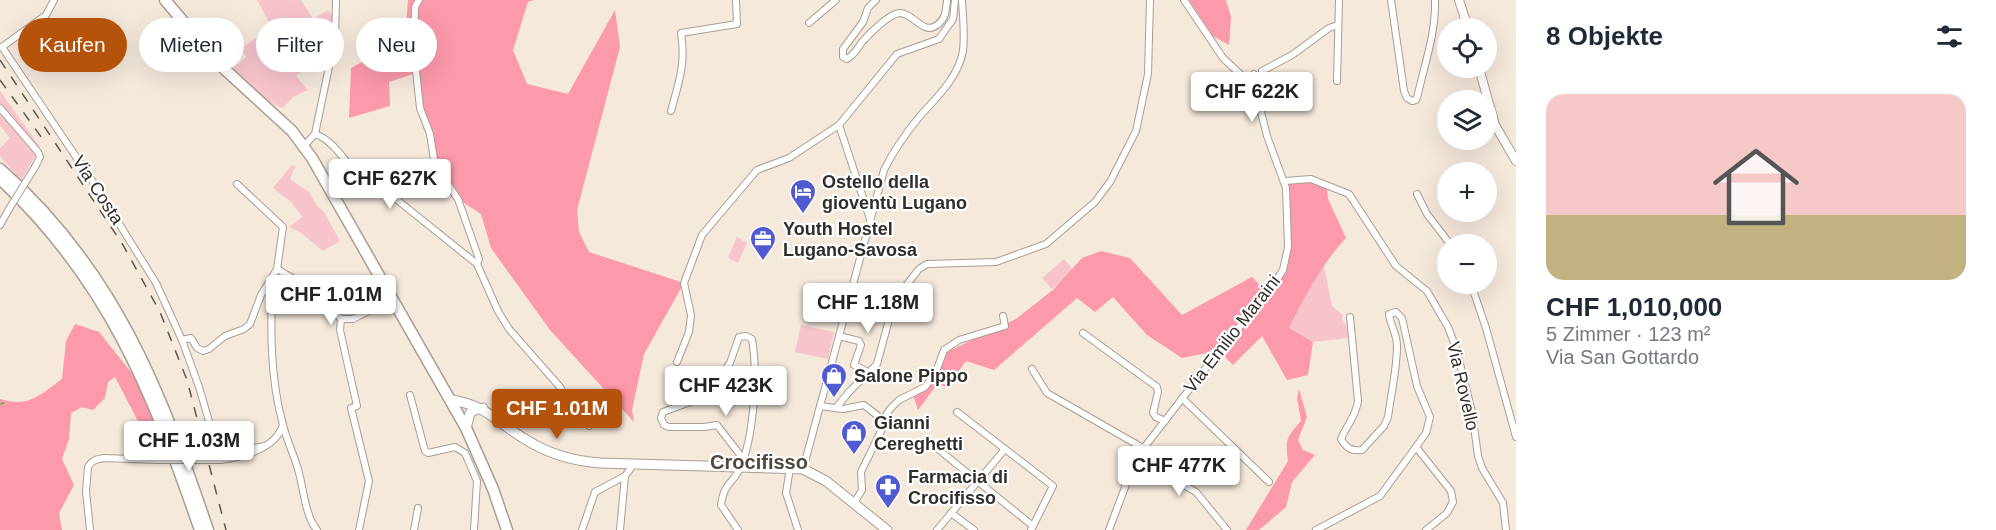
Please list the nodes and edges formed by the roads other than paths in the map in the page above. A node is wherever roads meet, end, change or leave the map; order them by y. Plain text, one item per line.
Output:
1 (54, 0) edge
2 (165, 0) edge
3 (336, 0) edge
4 (419, 0) edge
5 (736, 0) edge
6 (837, 0) edge
7 (876, 0) edge
8 (947, 0) edge
9 (955, 0) edge
10 (962, 0) edge
11 (1150, 0) edge
12 (1184, 0) edge
13 (1339, 0) edge
14 (1390, 0) edge
15 (1435, 0) edge
16 (1459, 0) edge
17 (1465, 18) edge
18 (809, 23) dead end
19 (1338, 25) junction
20 (1262, 70) dead end
21 (1253, 75) dead end
22 (1482, 78) edge
23 (1337, 81) dead end
24 (1255, 88) junction
25 (0, 108) edge
26 (671, 111) dead end
27 (839, 125) junction
28 (315, 134) junction
29 (304, 146) junction
30 (1516, 161) edge
31 (0, 169) edge
32 (0, 179) edge
33 (1284, 181) junction
34 (237, 184) dead end
35 (1417, 194) dead end
36 (870, 220) junction
37 (0, 225) edge
38 (1442, 234) edge
39 (477, 264) junction
40 (277, 269) junction
41 (273, 278) junction
42 (1474, 294) edge
43 (394, 298) junction
44 (1003, 316) dead end
45 (1350, 317) dead end
46 (340, 319) junction
47 (1083, 333) dead end
48 (838, 336) junction
49 (182, 340) junction
50 (677, 362) dead end
51 (1032, 369) dead end
52 (866, 370) dead end
53 (715, 383) dead end
54 (410, 394) dead end
55 (1182, 398) junction
56 (452, 400) junction
57 (690, 402) dead end
58 (820, 406) junction
59 (483, 408) junction
60 (837, 408) junction
61 (957, 412) dead end
62 (883, 420) junction
63 (1165, 421) junction
64 (283, 425) junction
65 (589, 426) dead end
66 (466, 428) junction
67 (1516, 437) edge
68 (928, 441) dead end
69 (266, 446) junction
70 (1143, 447) junction
71 (1416, 447) junction
72 (1005, 449) junction
73 (1136, 459) junction
74 (634, 464) junction
75 (743, 464) junction
76 (790, 468) junction
77 (802, 469) junction
78 (625, 476) junction
79 (978, 482) junction
80 (1269, 482) dead end
81 (854, 503) junction
82 (418, 508) dead end
83 (951, 513) junction
84 (1032, 528) edge
85 (90, 530) edge
86 (200, 530) edge
87 (208, 530) edge
88 (317, 530) edge
89 (359, 530) edge
90 (414, 530) edge
91 (474, 530) edge
92 (507, 530) edge
93 (582, 530) edge
94 (620, 530) edge
95 (738, 530) edge
96 (798, 530) edge
97 (887, 530) edge
98 (937, 530) edge
99 (974, 530) edge
100 (1109, 530) edge
101 (1227, 530) edge
102 (1316, 530) edge
103 (1426, 530) edge
104 (1506, 530) edge

1 - 49 street, Via Costa
2 - 29 main road
3 - 28 street
4 - 39 street
5 - 26 street
6 - 18 street
7 - 8 street
9 - 27 street
10 - 36 street
11 - 60 street
12 - 24 street
13 - 19 street
14 - 15 street
16 - 17 street
19 - 20 street
19 - 23 street
21 - 24 street, Via Emilio Maraini
22 - 30 street
24 - 33 street, Via Emilio Maraini
25 - 37 street, bridge
27 - 36 street
27 - 50 street
28 - 29 street
28 - 39 street
29 - 43 main road
31 - 87 main road
32 - 86 main road
33 - 55 street, Via Emilio Maraini
33 - 104 street, Via Rovello
34 - 40 street
35 - 38 street
36 - 48 street
39 - 65 street
40 - 41 street
40 - 46 street
41 - 49 street
41 - 64 street
42 - 67 street
43 - 46 street
43 - 56 main road
44 - 62 street
45 - 71 street
46 - 89 street
47 - 63 street
48 - 52 street
48 - 58 street
49 - 69 street, Via Costa
51 - 70 street
53 - 75 street
54 - 91 street
55 - 63 street, Via Emilio Maraini
55 - 80 street
56 - 59 main road
56 - 66 main road
57 - 75 street
58 - 60 street
58 - 77 street
59 - 66 main road
59 - 74 main road
60 - 62 street
61 - 72 street
62 - 81 street
63 - 70 street, Via Emilio Maraini
64 - 69 street
64 - 88 street
66 - 92 main road
68 - 79 street
69 - 85 street, bridge
70 - 73 street, Via Emilio Maraini
71 - 102 street
71 - 103 street
72 - 79 street
72 - 84 street
73 - 100 street, Via Emilio Maraini
73 - 101 street
74 - 75 main road
74 - 78 street
75 - 76 main road
75 - 95 street
76 - 77 main road
76 - 96 street
77 - 81 main road
78 - 93 street
78 - 94 street
79 - 83 street
79 - 84 street
81 - 97 main road
82 - 90 street
83 - 98 street
83 - 99 street

